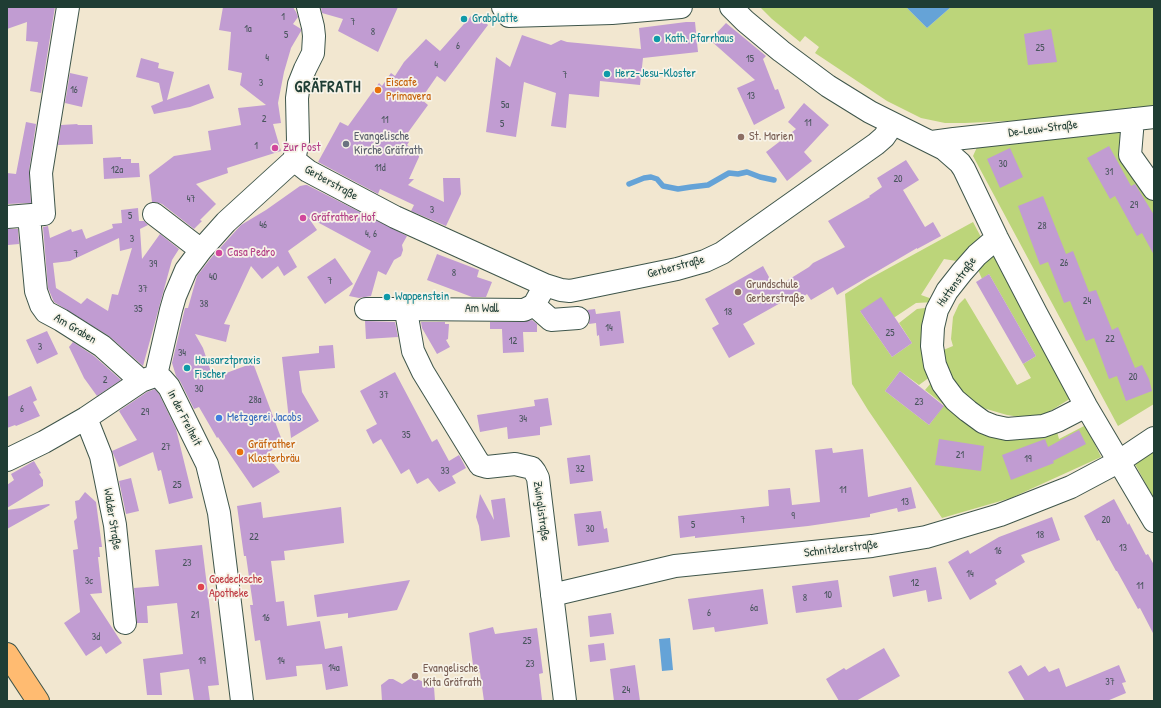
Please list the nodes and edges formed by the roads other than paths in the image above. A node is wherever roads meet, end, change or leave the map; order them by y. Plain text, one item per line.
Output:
1 (68, 7) edge
2 (308, 7) edge
3 (503, 7) edge
4 (681, 7) edge
5 (731, 7) edge
6 (638, 9) edge
7 (1154, 117) edge
8 (1133, 119) junction
9 (893, 124) junction
10 (932, 142) junction
11 (294, 160) junction
12 (1154, 189) edge
13 (154, 214) dead end
14 (37, 215) junction
15 (7, 218) edge
16 (997, 238) junction
17 (201, 250) junction
18 (545, 285) junction
19 (534, 304) junction
20 (366, 309) dead end
21 (407, 313) junction
22 (578, 318) dead end
23 (149, 378) junction
24 (1086, 406) junction
25 (86, 418) junction
26 (1154, 438) edge
27 (7, 460) edge
28 (1118, 462) junction
29 (1154, 521) edge
30 (552, 595) junction
31 (125, 623) dead end
32 (7, 654) edge
33 (38, 701) edge
34 (242, 701) edge
35 (565, 701) edge

1 - 14 street, Am Graben
2 - 11 street
3 - 6 street
4 - 6 street
5 - 9 street
7 - 8 street, De-Leuw-Straße
8 - 10 street, De-Leuw-Straße
8 - 12 street
9 - 10 street
9 - 18 street, Gerberstraße
10 - 16 street
11 - 17 street
11 - 18 street, Gerberstraße
13 - 17 street
14 - 15 street
14 - 23 street, Am Graben
16 - 24 street
16 - 24 street, Huttenstraße
17 - 23 street
18 - 19 street
19 - 21 street, Am Wall
19 - 22 street
20 - 21 street, Am Wall
21 - 30 street, Zwinglistraße
23 - 25 street
23 - 34 street, In der Freiheit
24 - 28 street
25 - 27 street
25 - 31 street, Walder Straße
26 - 28 street, Schnitzlerstraße
28 - 29 street
28 - 30 street, Schnitzlerstraße
30 - 35 street, Zwinglistraße
32 - 33 main road

